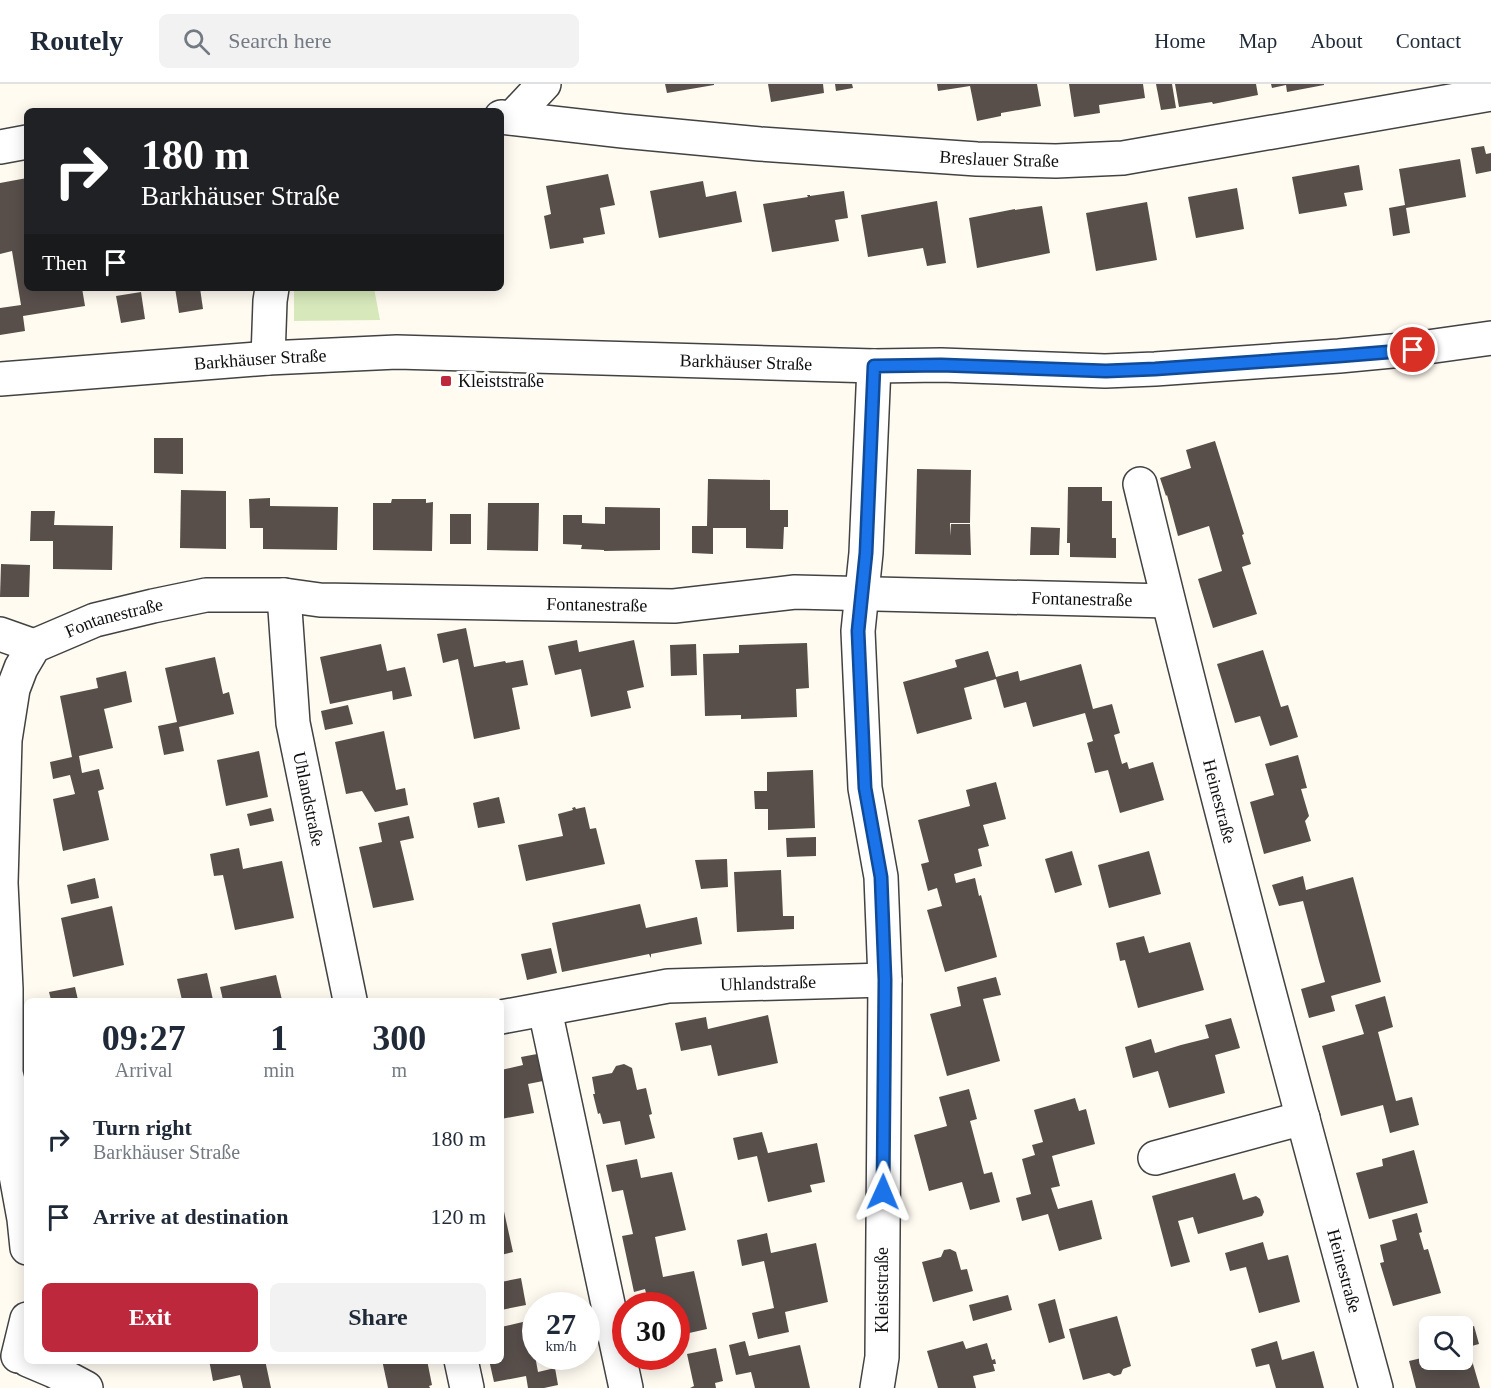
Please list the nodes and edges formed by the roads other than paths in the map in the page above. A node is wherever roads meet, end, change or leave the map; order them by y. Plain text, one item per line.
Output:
1 (544, 84) edge
2 (1491, 94) edge
3 (506, 118) edge
4 (24, 143) edge
5 (0, 147) edge
6 (272, 291) edge
7 (1491, 339) edge
8 (268, 358) junction
9 (874, 366) junction
10 (0, 379) edge
11 (1140, 484) dead end
12 (862, 593) junction
13 (284, 595) junction
14 (1168, 601) junction
15 (0, 634) edge
16 (34, 646) junction
17 (885, 980) junction
18 (350, 998) edge
19 (545, 1010) junction
20 (504, 1017) edge
21 (21, 1113) edge
22 (1303, 1118) junction
23 (1155, 1158) dead end
24 (24, 1220) edge
25 (24, 1332) edge
26 (18, 1357) edge
27 (36, 1364) edge
28 (462, 1364) edge
29 (86, 1388) edge
30 (467, 1388) edge
31 (626, 1388) edge
32 (877, 1388) edge
33 (1376, 1388) edge

1 - 3 street
2 - 3 street, Breslauer Straße
4 - 5 street
6 - 8 street
7 - 9 street, Barkhäuser Straße
8 - 9 street, Barkhäuser Straße
8 - 10 street, Barkhäuser Straße
9 - 12 street, Kleiststraße
11 - 14 street, Heinestraße
12 - 13 street, Fontanestraße
12 - 14 street, Fontanestraße
12 - 17 street, Kleiststraße
13 - 16 street, Fontanestraße
13 - 18 street, Uhlandstraße
14 - 22 street, Heinestraße
15 - 16 street
16 - 21 street
17 - 19 street, Uhlandstraße
17 - 32 street, Kleiststraße
19 - 20 street, Uhlandstraße
19 - 31 street
21 - 24 street
22 - 23 street
22 - 33 street, Heinestraße
25 - 26 street
27 - 29 street
28 - 30 street

